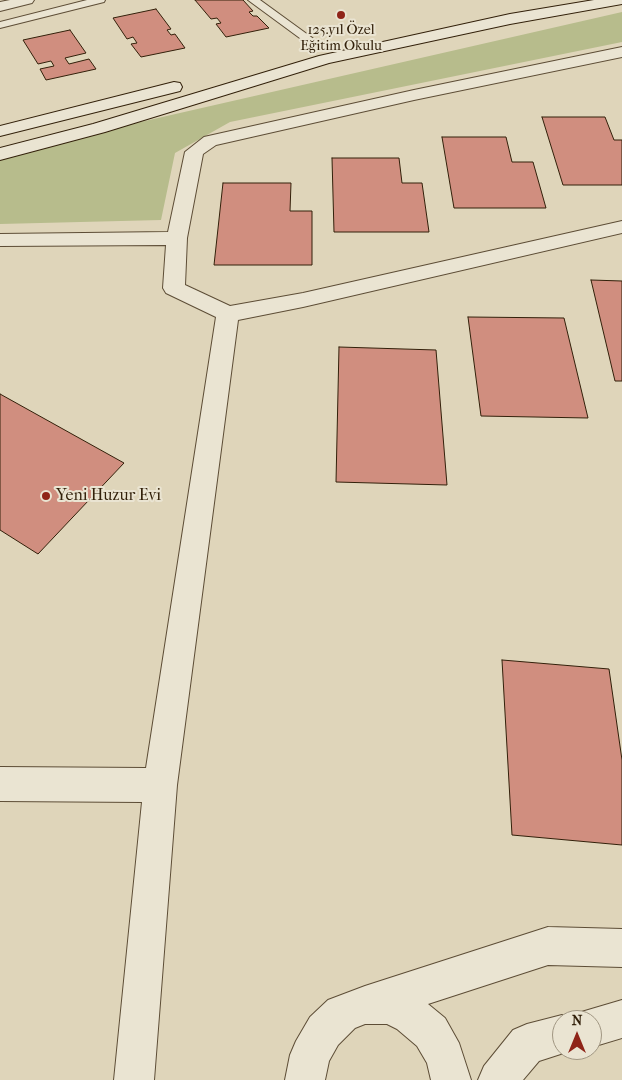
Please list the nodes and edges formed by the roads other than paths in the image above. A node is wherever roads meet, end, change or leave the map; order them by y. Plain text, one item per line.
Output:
1 (27, 0) edge
2 (100, 0) edge
3 (253, 0) edge
4 (620, 0) edge
5 (0, 7) edge
6 (0, 25) edge
7 (335, 40) dead end
8 (316, 45) junction
9 (298, 50) dead end
10 (622, 52) edge
11 (189, 82) dead end
12 (0, 131) edge
13 (0, 154) edge
14 (622, 227) edge
15 (177, 238) junction
16 (0, 240) edge
17 (228, 314) junction
18 (0, 784) edge
19 (160, 785) junction
20 (622, 948) edge
21 (365, 1005) junction
22 (622, 1018) edge
23 (602, 1024) edge
24 (552, 1038) edge
25 (303, 1072) edge
26 (134, 1080) edge
27 (451, 1080) edge
28 (498, 1080) edge

1 - 5 street
2 - 6 lane
3 - 8 lane
4 - 13 street
7 - 8 street
8 - 9 street
10 - 15 street
11 - 12 street
14 - 17 street
15 - 16 street
15 - 17 street
17 - 19 street
18 - 19 street
19 - 26 street
20 - 21 street
21 - 25 street
21 - 27 street
22 - 23 street
24 - 28 street

